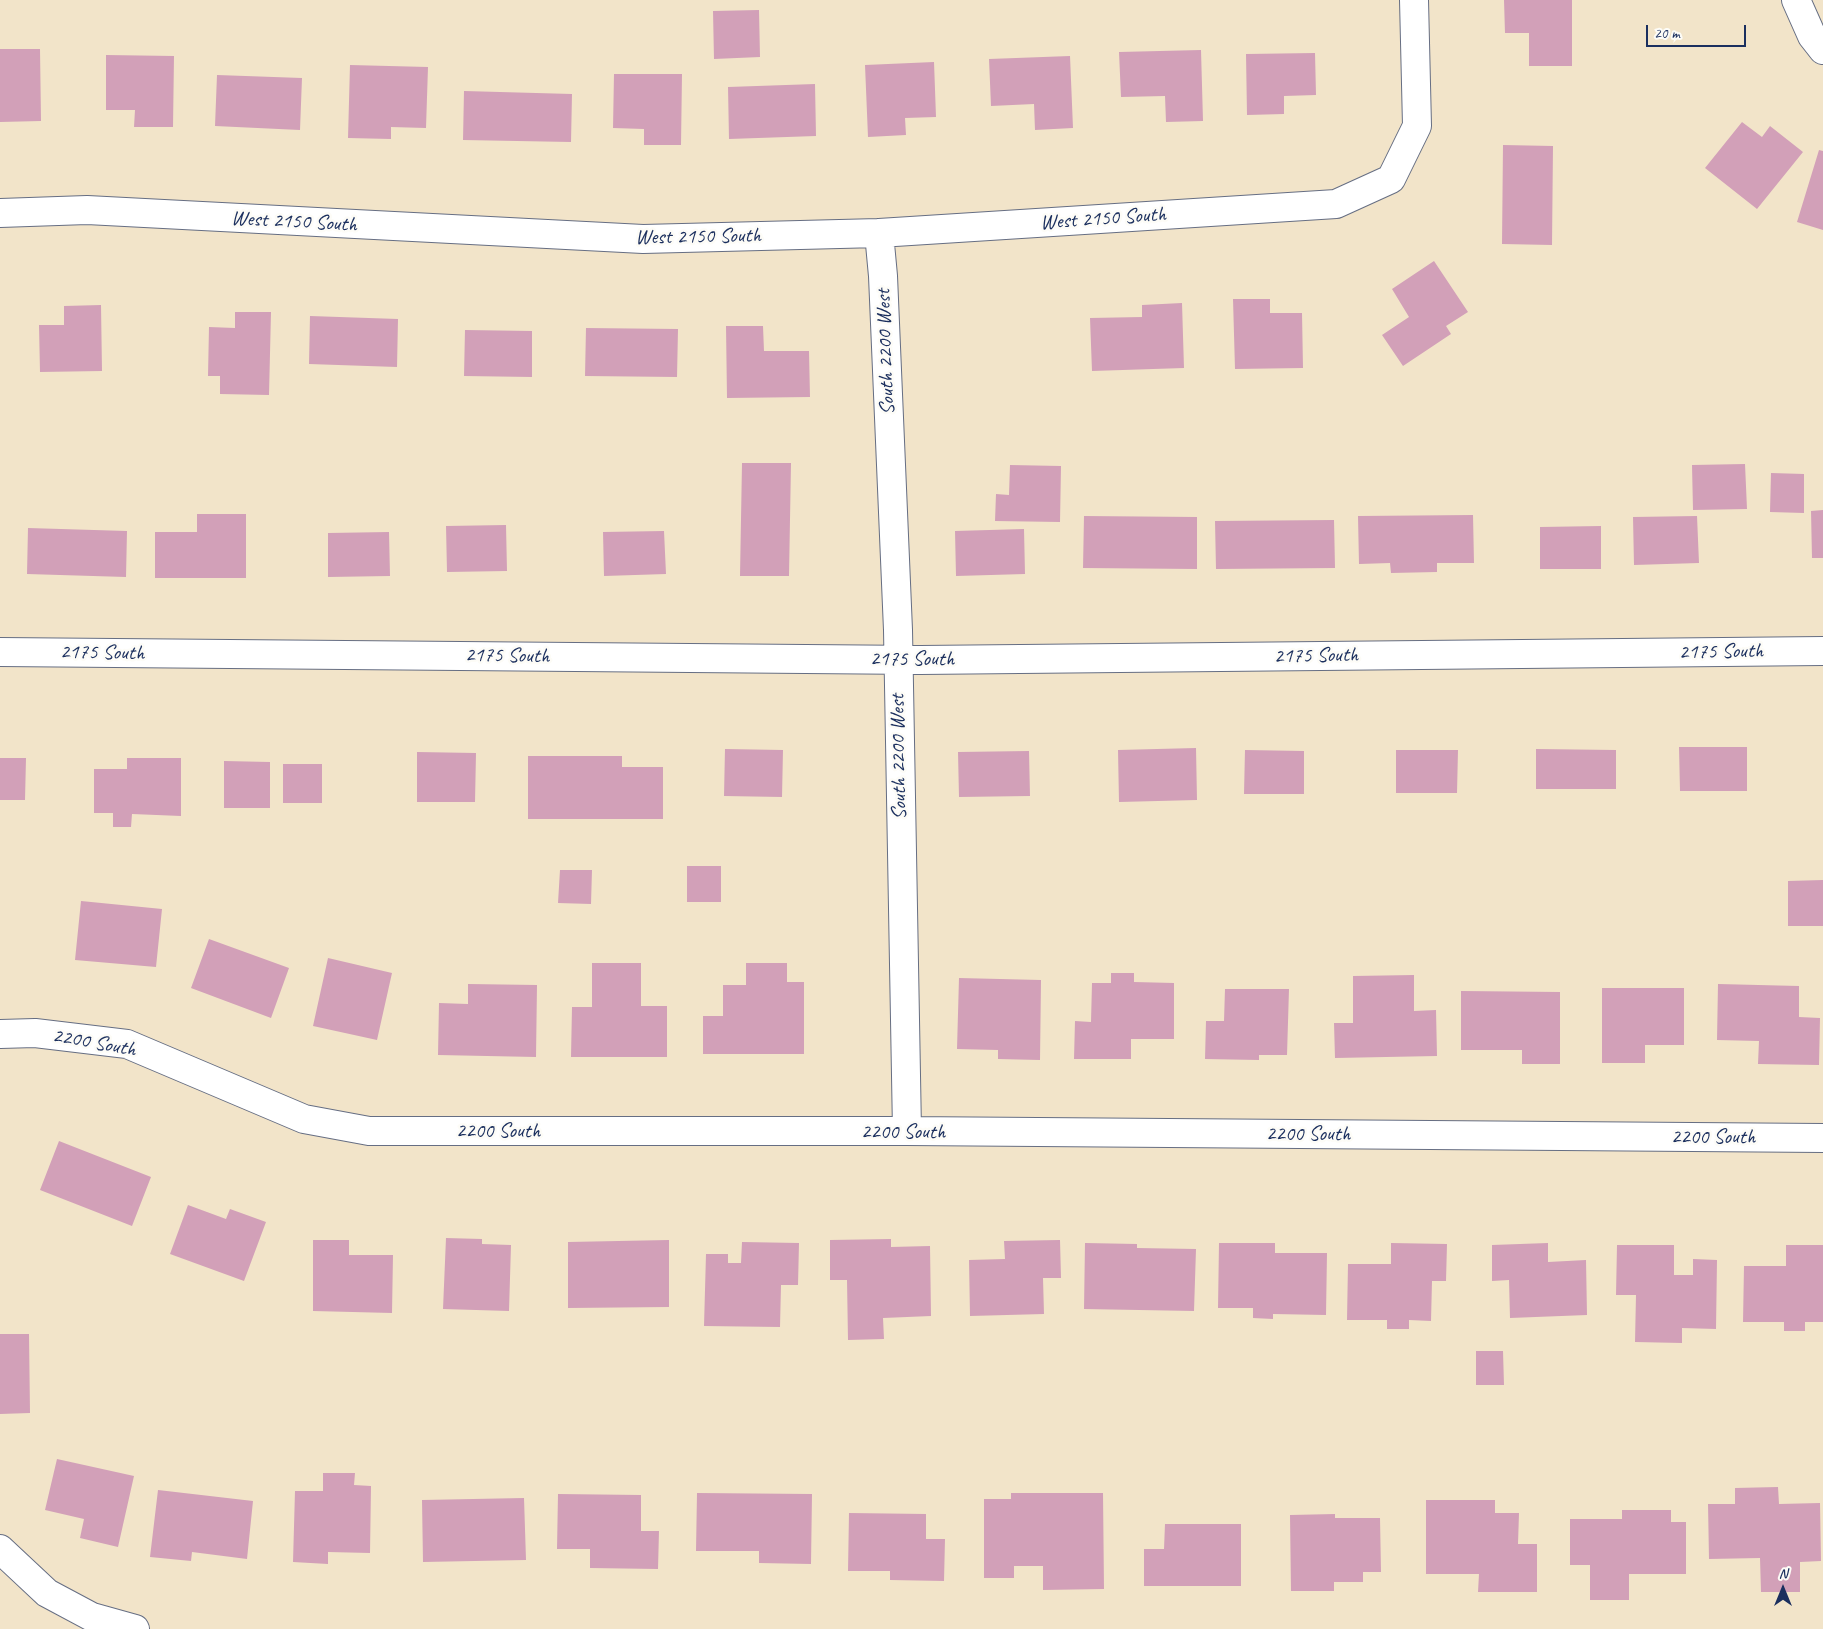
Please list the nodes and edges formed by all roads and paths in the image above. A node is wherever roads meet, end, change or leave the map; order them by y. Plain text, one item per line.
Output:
1 (1414, 0) edge
2 (1796, 0) edge
3 (1823, 50) edge
4 (0, 213) edge
5 (879, 233) junction
6 (1823, 651) edge
7 (0, 652) edge
8 (897, 660) junction
9 (0, 1034) edge
10 (907, 1131) junction
11 (1823, 1138) edge
12 (0, 1550) edge
13 (135, 1629) edge

1 - 5 street, West 2150 South
2 - 3 street
4 - 5 street, West 2150 South
5 - 8 street, South 2200 West
6 - 8 street, 2175 South
7 - 8 street, 2175 South
8 - 10 street, South 2200 West
9 - 10 street, 2200 South
10 - 11 street, 2200 South
12 - 13 street

